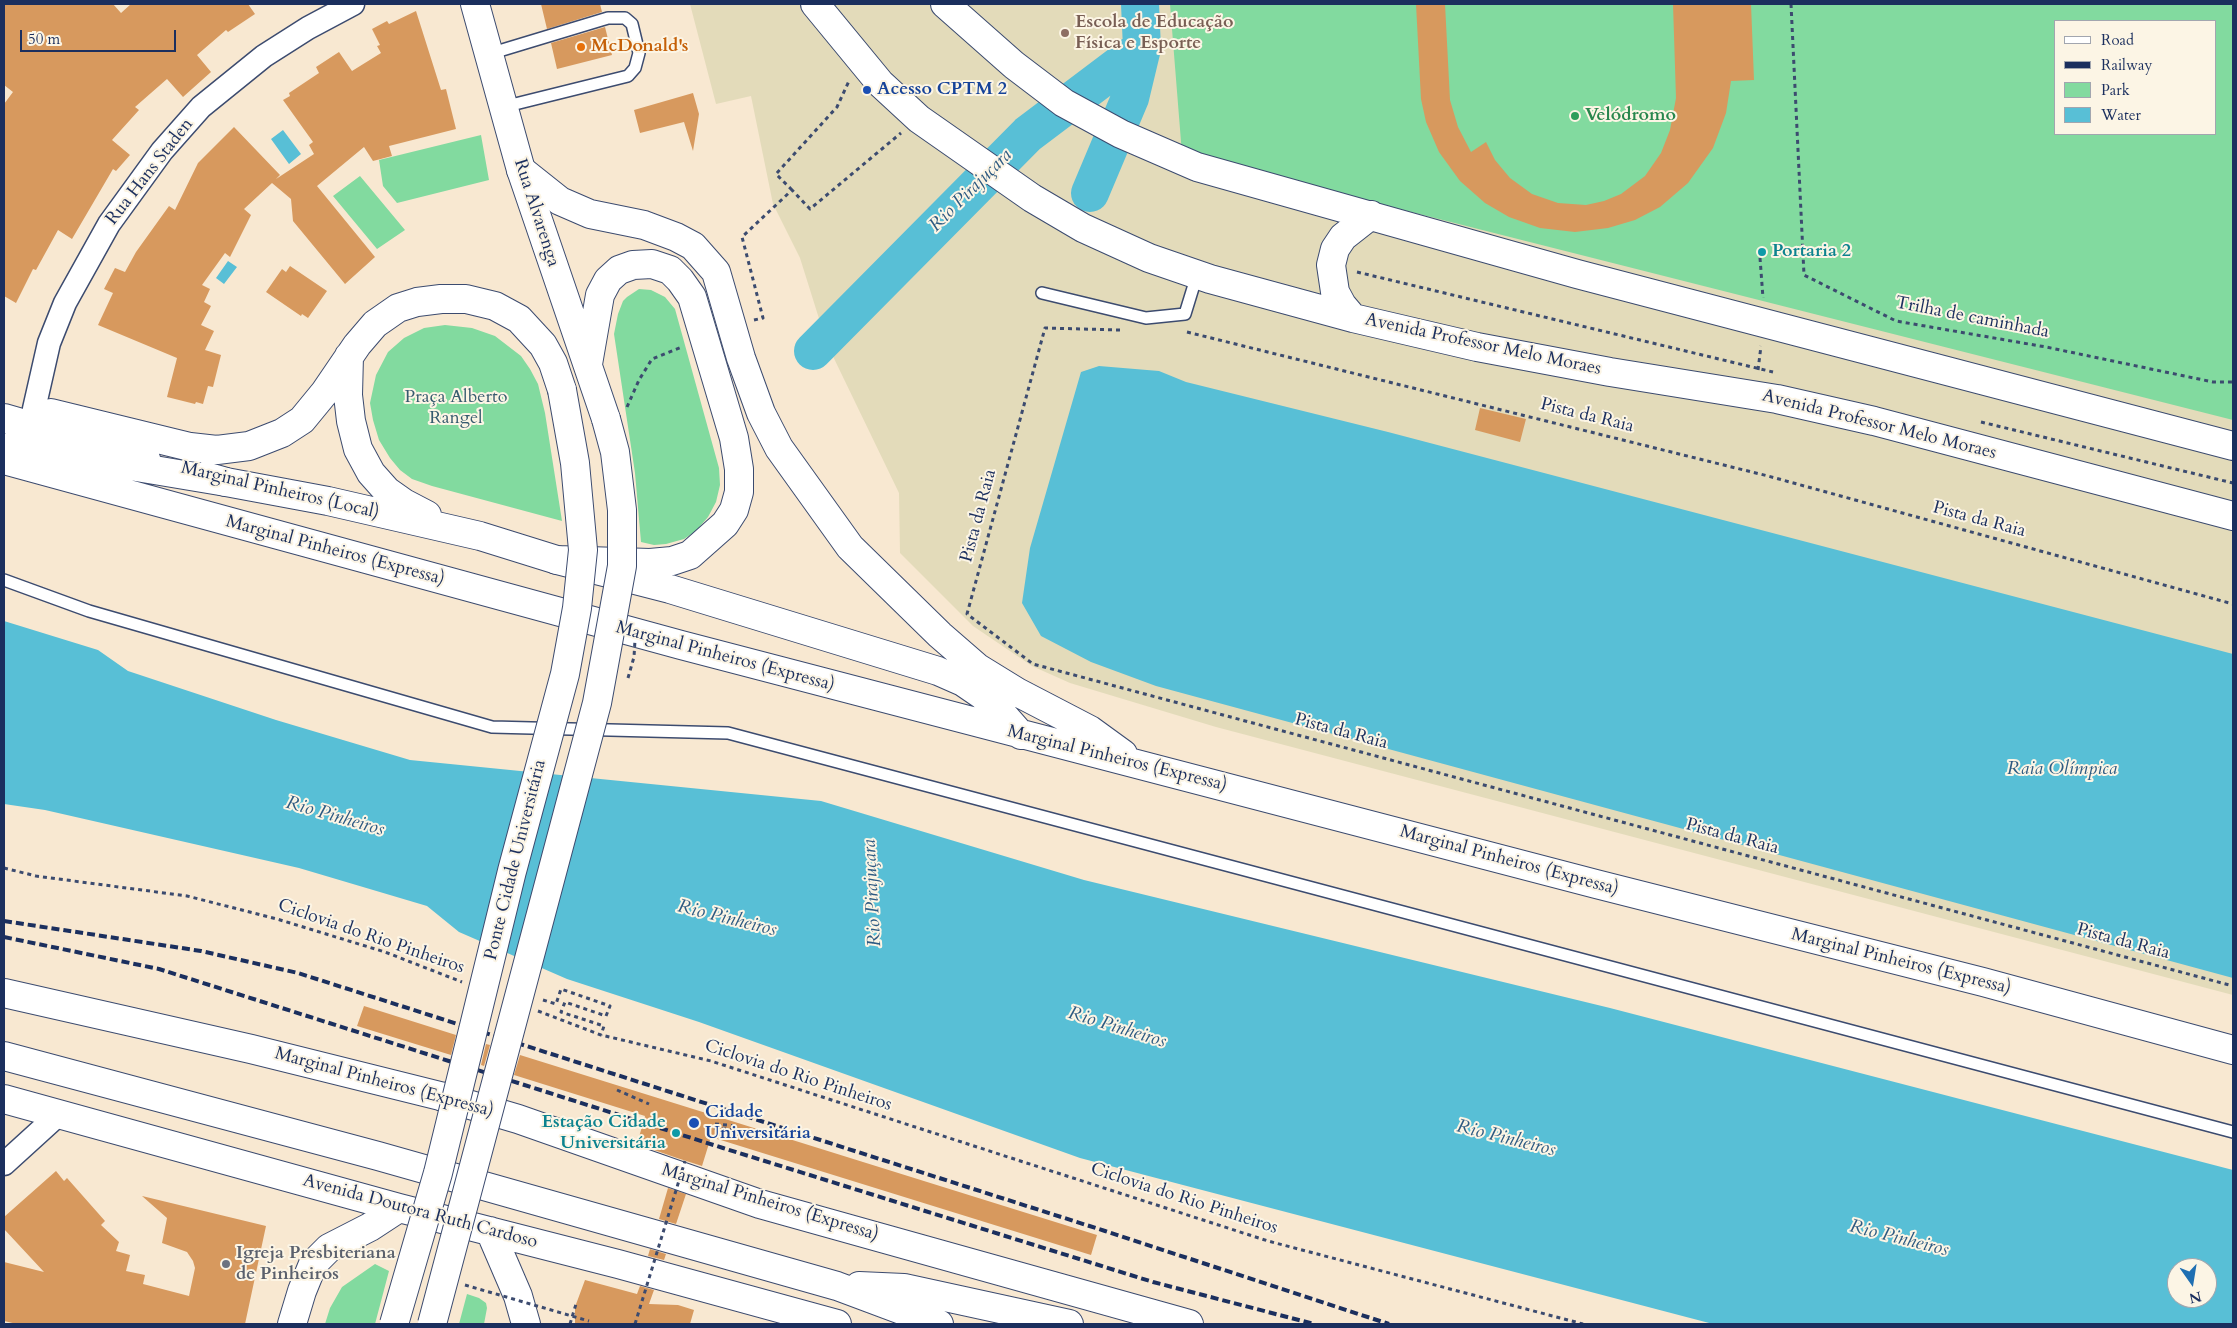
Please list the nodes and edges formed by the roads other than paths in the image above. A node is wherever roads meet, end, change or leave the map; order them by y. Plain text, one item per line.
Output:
1 (353, 4) edge
2 (475, 4) edge
3 (814, 4) edge
4 (945, 4) edge
5 (489, 54) junction
6 (503, 107) junction
7 (521, 170) junction
8 (1371, 215) junction
9 (1197, 274) junction
10 (1042, 293) dead end
11 (1353, 318) junction
12 (348, 356) junction
13 (588, 364) junction
14 (4, 400) edge
15 (34, 409) junction
16 (4, 418) edge
17 (4, 445) edge
18 (2233, 446) edge
19 (4, 460) edge
20 (226, 482) junction
21 (2233, 516) edge
22 (480, 536) junction
23 (557, 560) junction
24 (4, 580) edge
25 (1020, 735) junction
26 (1135, 762) junction
27 (4, 993) edge
28 (2233, 1050) edge
29 (4, 1056) edge
30 (4, 1099) edge
31 (59, 1114) junction
32 (2233, 1132) edge
33 (4, 1164) edge
34 (399, 1208) junction
35 (490, 1231) junction
36 (838, 1286) junction
37 (1172, 1323) edge
38 (292, 1324) edge
39 (394, 1324) edge
40 (432, 1324) edge
41 (526, 1324) edge
42 (837, 1324) edge
43 (939, 1324) edge
44 (1069, 1324) edge

1 - 15 street, Rua Hans Staden
2 - 5 main road, Rua Alvarenga
3 - 9 main road, Avenida Professor Melo Moraes
4 - 8 main road
5 - 6 main road, Rua Alvarenga
5 - 6 lane
6 - 7 main road, Rua Alvarenga
7 - 13 main road, Rua Alvarenga
7 - 26 main road
8 - 11 main road
8 - 18 main road
9 - 10 lane
9 - 11 main road, Avenida Professor Melo Moraes
11 - 21 main road, Avenida Professor Melo Moraes
12 - 15 main road, Ponte Cidade Universitária
12 - 22 main road
12 - 39 main road, Ponte Cidade Universitária, bridge
13 - 23 main road
13 - 40 main road, Rua Alvarenga, bridge
14 - 15 main road, Ponte Cidade Universitária
16 - 20 main road, Marginal Pinheiros (Local)
17 - 20 main road
19 - 25 main road, Marginal Pinheiros (Expressa)
20 - 22 main road, Marginal Pinheiros (Local)
22 - 23 main road, Marginal Pinheiros (Local)
23 - 25 main road
24 - 32 lane
25 - 26 main road, Marginal Pinheiros (Expressa)
26 - 28 main road, Marginal Pinheiros (Expressa)
27 - 37 main road, Marginal Pinheiros (Expressa)
29 - 36 main road
30 - 31 main road, Avenida Doutora Ruth Cardoso
31 - 33 street
31 - 34 main road, Avenida Doutora Ruth Cardoso
34 - 35 main road, Avenida Doutora Ruth Cardoso
34 - 38 main road
35 - 41 main road
35 - 42 main road, Avenida Doutora Ruth Cardoso
36 - 43 main road
36 - 44 main road

